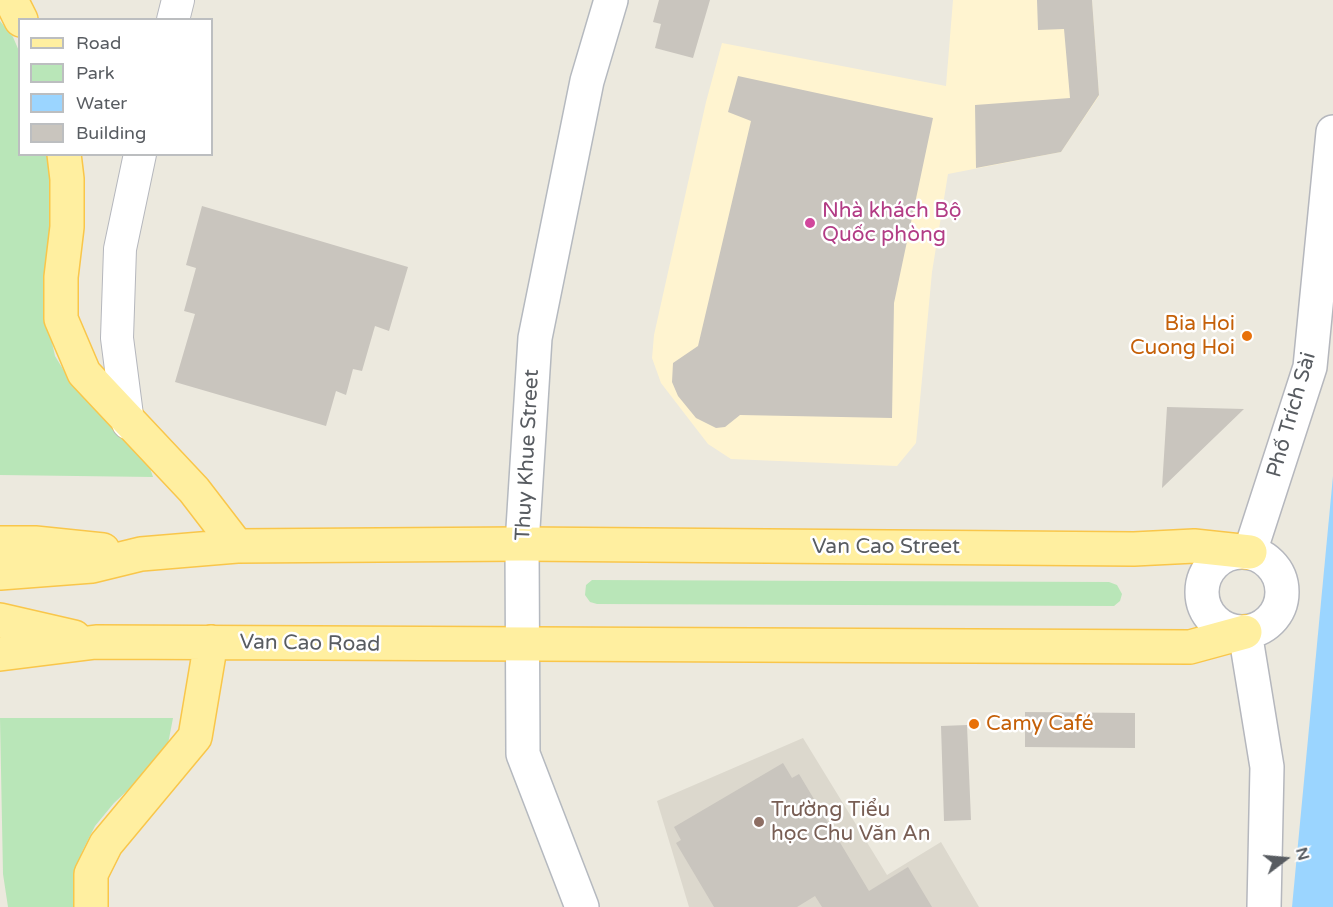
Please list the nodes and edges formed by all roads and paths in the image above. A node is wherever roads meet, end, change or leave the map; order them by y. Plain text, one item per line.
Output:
1 (11, 0) edge
2 (178, 0) edge
3 (611, 0) edge
4 (20, 18) edge
5 (174, 18) edge
6 (1333, 132) edge
7 (64, 156) edge
8 (140, 156) edge
9 (128, 423) junction
10 (0, 543) edge
11 (522, 544) junction
12 (237, 546) junction
13 (1250, 552) junction
14 (141, 554) junction
15 (0, 573) edge
16 (0, 620) edge
17 (1245, 632) junction
18 (96, 642) junction
19 (211, 642) junction
20 (523, 645) junction
21 (0, 654) edge
22 (91, 907) edge
23 (582, 907) edge
24 (1264, 907) edge

1 - 4 main road
2 - 5 street
3 - 11 street, Thuy Khue Street
6 - 13 street, Phố Trích Sài
7 - 9 main road
8 - 9 street
9 - 12 main road
10 - 14 main road
11 - 12 main road
11 - 13 main road, Van Cao Street
11 - 20 street, Thuy Khue Street
12 - 14 main road
13 - 17 street
13 - 17 street
14 - 15 main road
16 - 18 main road, Van Cao Road
17 - 20 main road
17 - 24 street
18 - 19 main road, Van Cao Road
18 - 21 main road, Van Cao Road
19 - 20 main road, Van Cao Road
19 - 22 main road
20 - 23 street, Thuy Khue Street

